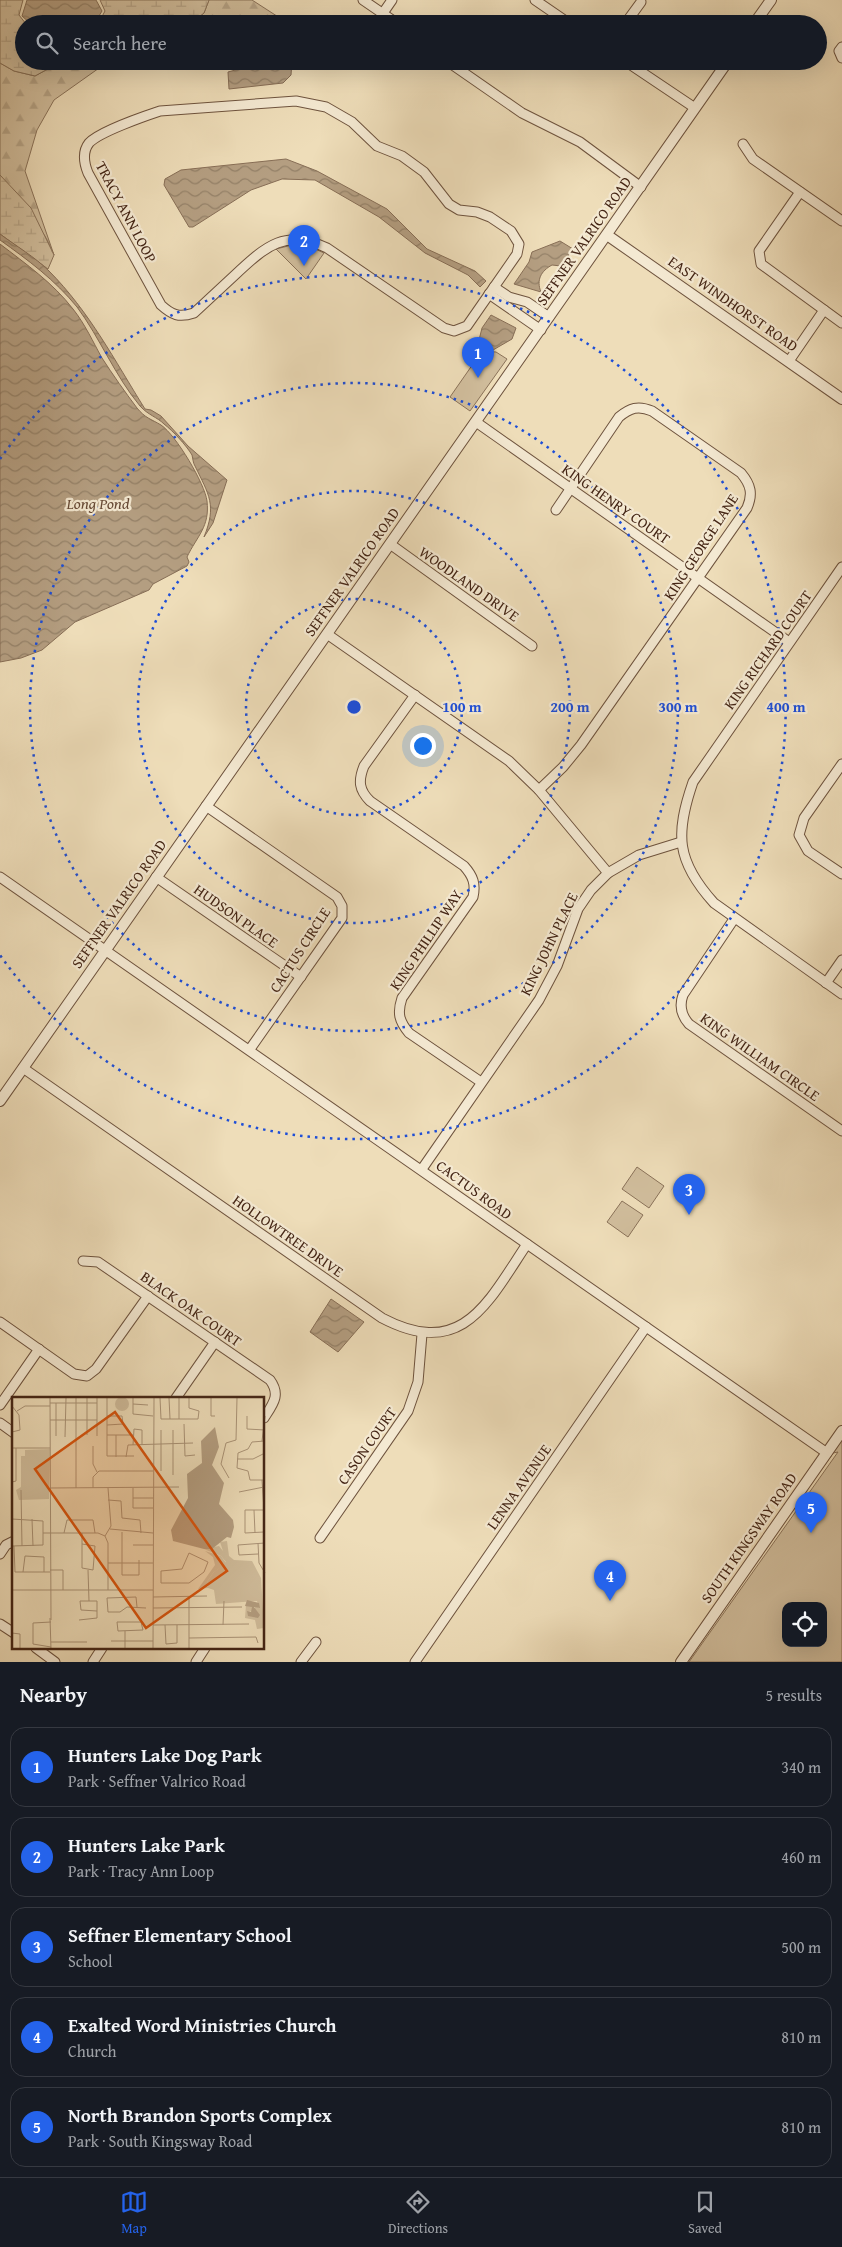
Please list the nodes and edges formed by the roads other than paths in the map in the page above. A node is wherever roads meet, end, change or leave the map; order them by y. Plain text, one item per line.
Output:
1 (363, 0) edge
2 (392, 0) edge
3 (535, 0) edge
4 (771, 0) edge
5 (641, 2) dead end
6 (383, 13) junction
7 (386, 15) edge
8 (557, 15) edge
9 (632, 15) edge
10 (760, 15) edge
11 (842, 47) edge
12 (842, 58) edge
13 (460, 70) edge
14 (638, 70) edge
15 (722, 70) edge
16 (695, 108) junction
17 (743, 144) dead end
18 (641, 187) junction
19 (800, 192) junction
20 (842, 221) edge
21 (607, 235) junction
22 (492, 291) junction
23 (524, 301) junction
24 (824, 310) junction
25 (516, 313) junction
26 (549, 317) junction
27 (842, 323) edge
28 (540, 330) junction
29 (789, 361) junction
30 (842, 398) edge
31 (476, 422) junction
32 (570, 488) junction
33 (556, 510) dead end
34 (390, 544) junction
35 (842, 567) edge
36 (699, 578) junction
37 (327, 634) junction
38 (789, 642) junction
39 (532, 646) dead end
40 (415, 695) junction
41 (842, 764) edge
42 (540, 790) junction
43 (206, 806) junction
44 (681, 842) junction
45 (608, 873) junction
46 (842, 874) edge
47 (156, 876) junction
48 (0, 877) edge
49 (734, 919) junction
50 (106, 949) junction
51 (842, 960) edge
52 (300, 977) junction
53 (826, 983) junction
54 (842, 994) edge
55 (250, 1049) junction
56 (23, 1068) junction
57 (481, 1082) junction
58 (0, 1100) edge
59 (842, 1131) edge
60 (422, 1169) junction
61 (527, 1244) junction
62 (83, 1260) dead end
63 (148, 1296) junction
64 (0, 1322) edge
65 (646, 1327) junction
66 (422, 1334) junction
67 (215, 1342) junction
68 (39, 1349) junction
69 (177, 1397) edge
70 (0, 1404) edge
71 (265, 1416) edge
72 (0, 1423) edge
73 (842, 1431) edge
74 (12, 1432) edge
75 (827, 1453) junction
76 (320, 1538) dead end
77 (12, 1542) edge
78 (0, 1554) edge
79 (0, 1624) edge
80 (12, 1632) edge
81 (316, 1642) dead end
82 (39, 1650) edge
83 (101, 1650) edge
84 (205, 1650) edge
85 (55, 1662) edge
86 (93, 1662) edge
87 (196, 1662) edge
88 (301, 1662) edge
89 (415, 1662) edge
90 (681, 1662) edge

1 - 6 street
2 - 6 street
3 - 8 street
4 - 10 street
5 - 9 street
6 - 7 street
11 - 12 street
13 - 18 street
14 - 16 street
15 - 16 street, SEFFNER VALRICO ROAD
16 - 18 street, SEFFNER VALRICO ROAD
17 - 19 street
18 - 21 street, SEFFNER VALRICO ROAD
19 - 20 street
19 - 24 street
21 - 26 street, SEFFNER VALRICO ROAD
21 - 29 street, EAST WINDHORST ROAD
22 - 22 street, TRACY ANN LOOP
22 - 23 street
22 - 25 street
23 - 25 street
23 - 26 street
24 - 27 street
24 - 29 street
25 - 28 street
26 - 28 street, SEFFNER VALRICO ROAD
28 - 31 street, SEFFNER VALRICO ROAD
29 - 30 street, EAST WINDHORST ROAD
31 - 32 street, KING HENRY COURT
31 - 34 street, SEFFNER VALRICO ROAD
32 - 33 street, KING GEORGE LANE
32 - 36 street, KING HENRY COURT
32 - 36 street, KING GEORGE LANE
34 - 37 street, SEFFNER VALRICO ROAD
34 - 39 street, WOODLAND DRIVE
35 - 38 street, KING RICHARD COURT
36 - 38 street, KING HENRY COURT
36 - 42 street, KING GEORGE LANE
37 - 40 street
37 - 43 street, SEFFNER VALRICO ROAD
38 - 44 street, KING RICHARD COURT
40 - 42 street
40 - 57 street, KING PHILLIP WAY
41 - 46 street
42 - 45 street
43 - 47 street, SEFFNER VALRICO ROAD
43 - 52 street, CACTUS CIRCLE
44 - 45 street, KING JOHN PLACE
44 - 49 street, KING RICHARD COURT
45 - 57 street, KING JOHN PLACE
47 - 50 street, SEFFNER VALRICO ROAD
47 - 52 street, HUDSON PLACE
48 - 50 street, CACTUS ROAD
49 - 53 street, KING RICHARD COURT
49 - 59 street, KING WILLIAM CIRCLE
50 - 55 street, CACTUS ROAD
50 - 56 street, SEFFNER VALRICO ROAD
51 - 53 street
52 - 55 street, CACTUS CIRCLE
53 - 54 street, KING RICHARD COURT
55 - 60 street, CACTUS ROAD
56 - 58 street, SEFFNER VALRICO ROAD
56 - 66 street, HOLLOWTREE DRIVE
57 - 60 street, KING JOHN PLACE
60 - 61 street, CACTUS ROAD
61 - 65 street, CACTUS ROAD
61 - 66 street, HOLLOWTREE DRIVE
62 - 63 street, BLACK OAK COURT
63 - 67 street, BLACK OAK COURT
63 - 68 street
64 - 68 street
65 - 75 street, CACTUS ROAD
65 - 89 street, LENNA AVENUE
66 - 76 street, CASON COURT
67 - 69 street
67 - 71 street, BLACK OAK COURT
68 - 70 street
72 - 74 street
73 - 75 street, SOUTH KINGSWAY ROAD
75 - 90 street, SOUTH KINGSWAY ROAD
77 - 78 street
79 - 80 street
81 - 88 street
82 - 85 street
83 - 86 street
84 - 87 street

